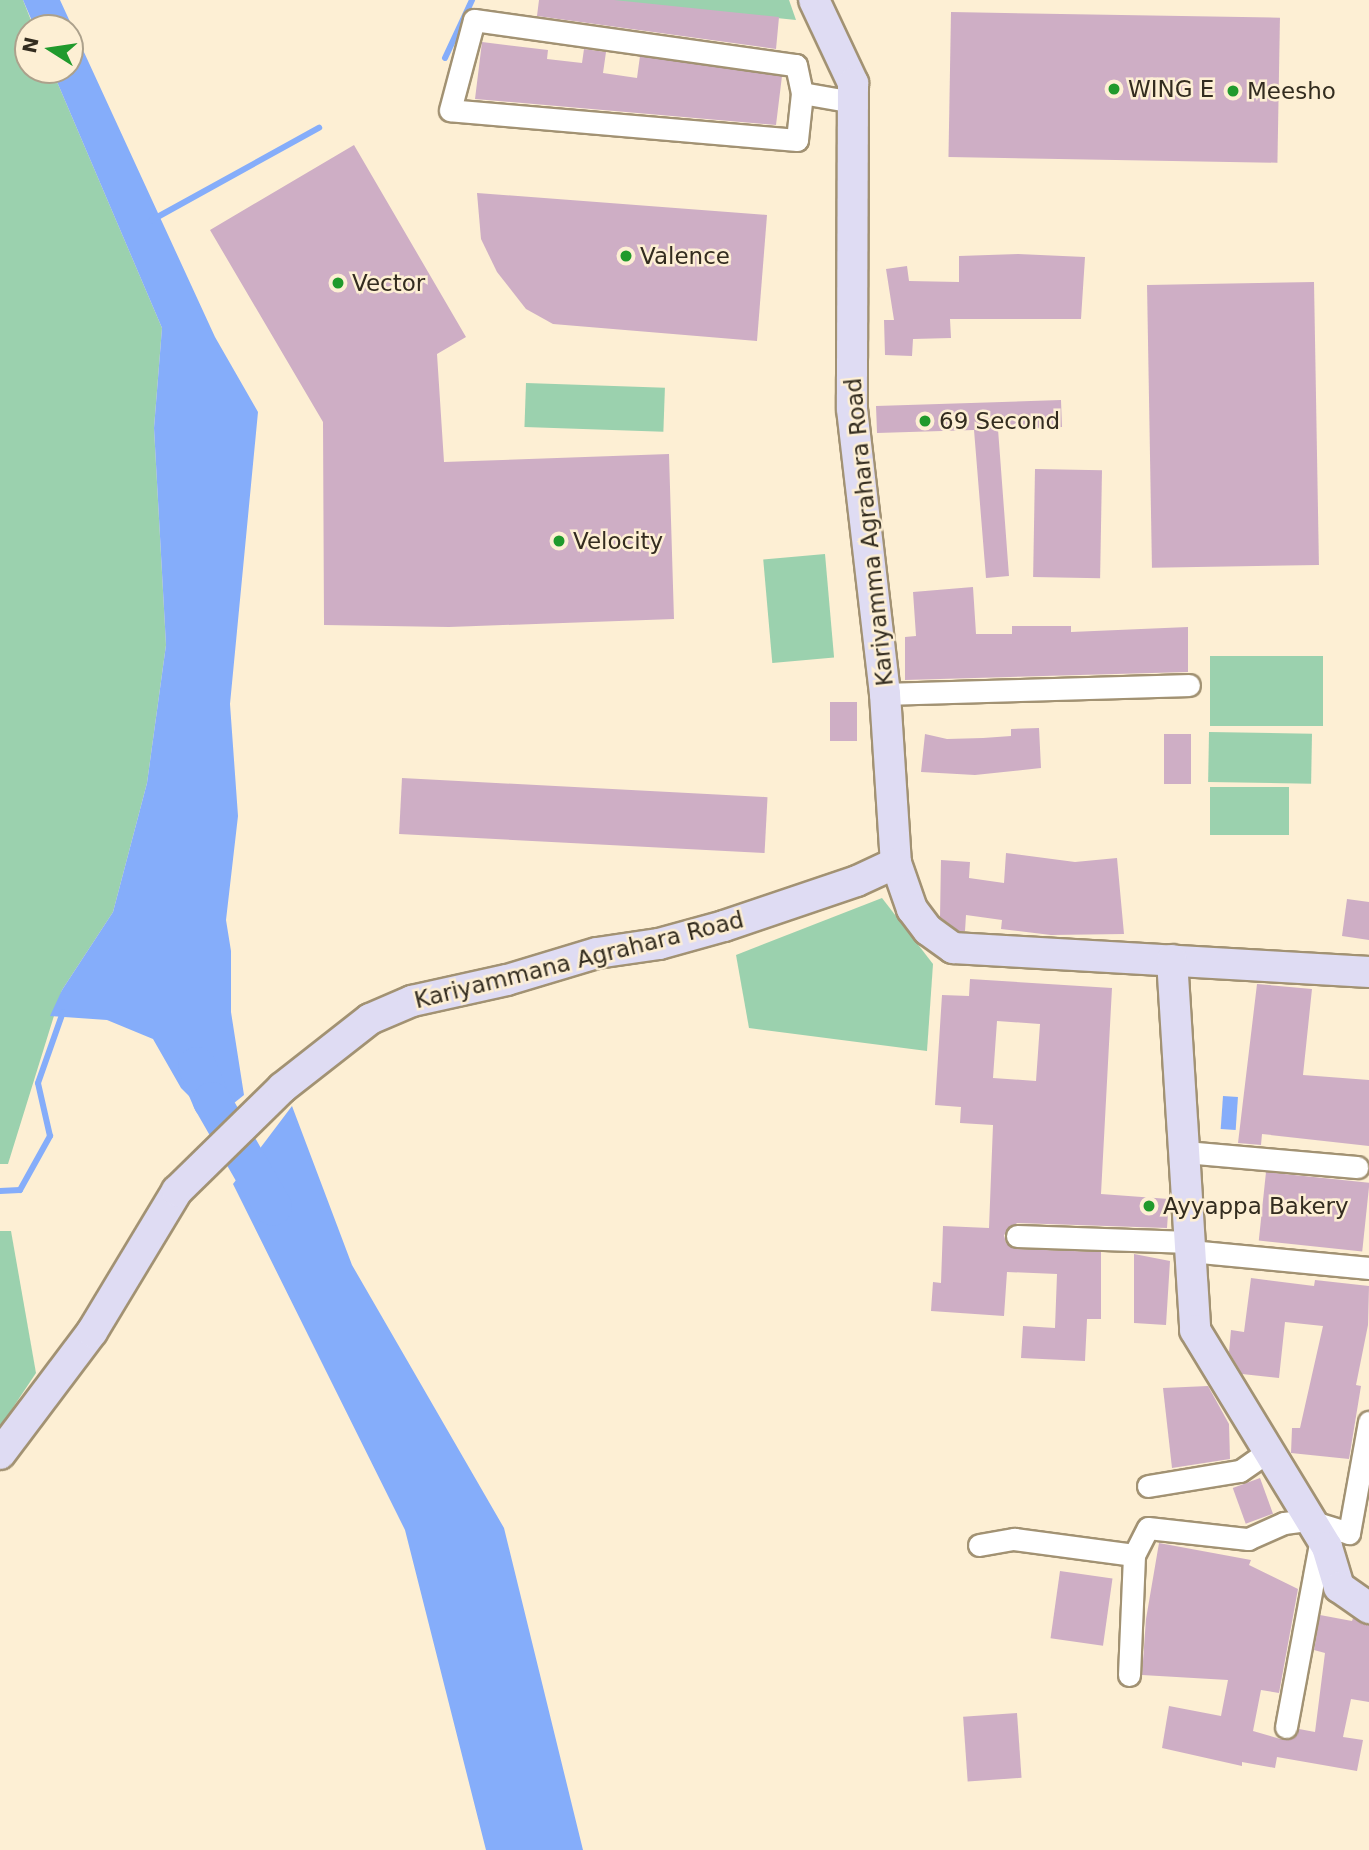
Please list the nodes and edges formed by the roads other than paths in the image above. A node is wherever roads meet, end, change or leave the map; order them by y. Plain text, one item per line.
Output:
1 (814, 0) edge
2 (802, 93) junction
3 (853, 102) junction
4 (1189, 685) dead end
5 (885, 694) junction
6 (897, 863) junction
7 (1172, 960) junction
8 (1369, 972) edge
9 (1184, 1152) junction
10 (1357, 1167) dead end
11 (1017, 1236) dead end
12 (1190, 1246) junction
13 (1369, 1268) edge
14 (1369, 1422) edge
15 (1267, 1452) junction
16 (0, 1454) edge
17 (1148, 1486) dead end
18 (1314, 1529) junction
19 (979, 1545) dead end
20 (1134, 1555) junction
21 (1369, 1608) edge
22 (1129, 1675) dead end
23 (1286, 1727) dead end

1 - 3 street, Kariyamma Agrahara Road
2 - 2 street
2 - 3 street
3 - 5 street, Kariyamma Agrahara Road
4 - 5 street
5 - 6 street, Kariyamma Agrahara Road
6 - 7 street, Kariyamma Agrahara Road
6 - 16 street, Kariyammana Agrahara Road
7 - 8 street, Kariyamma Agrahara Road
7 - 9 street
9 - 10 street
9 - 12 street
11 - 12 street
12 - 13 street
12 - 15 street
14 - 18 street
15 - 17 street
15 - 18 street
18 - 20 street
18 - 21 street
18 - 23 street
19 - 20 street
20 - 22 street

